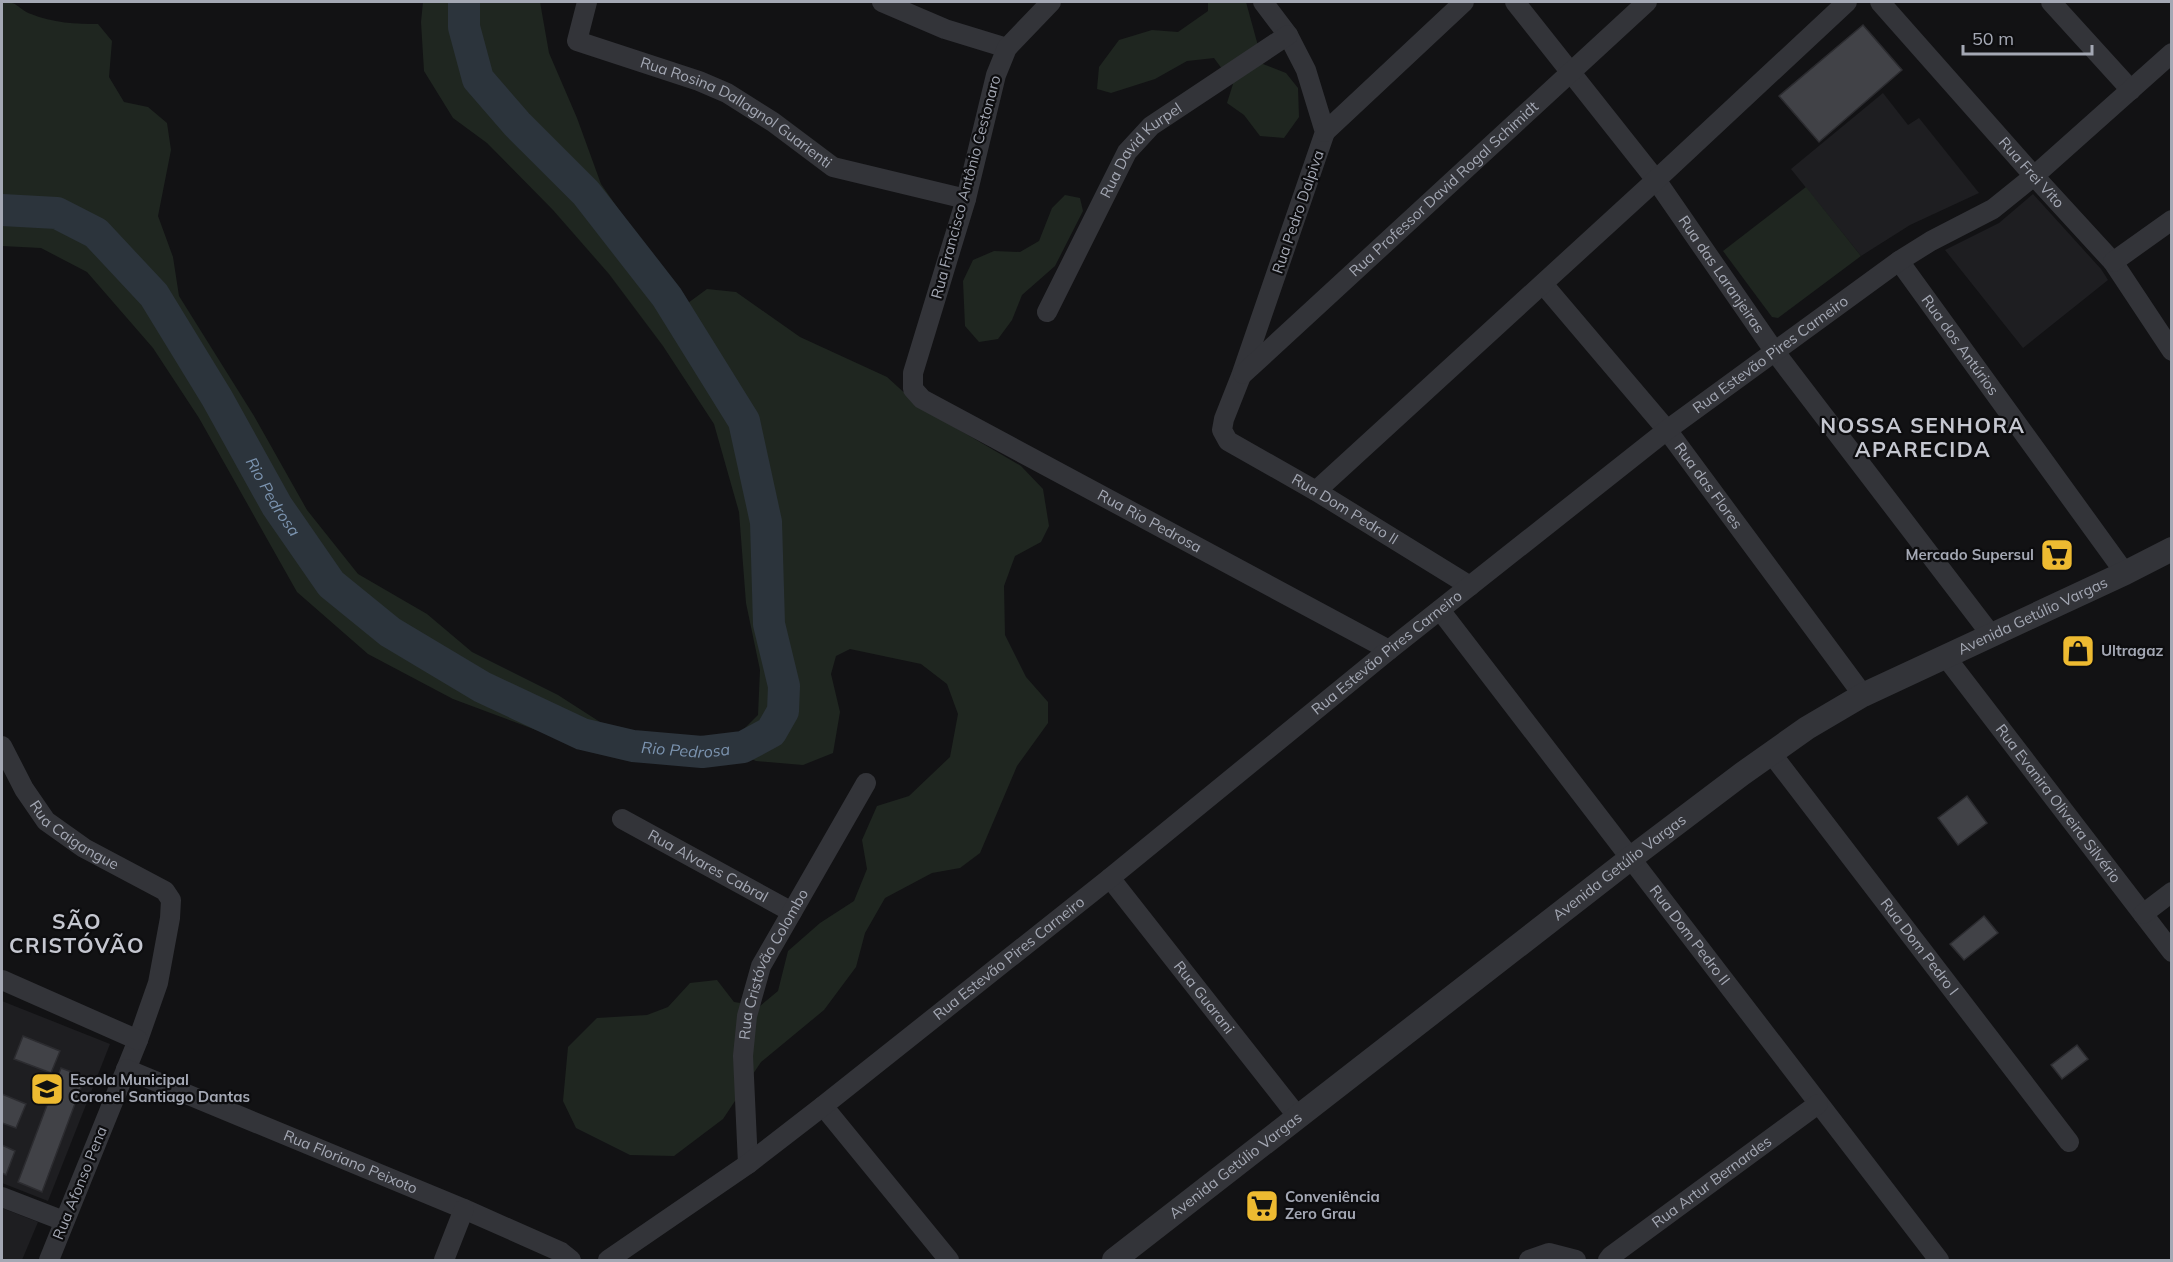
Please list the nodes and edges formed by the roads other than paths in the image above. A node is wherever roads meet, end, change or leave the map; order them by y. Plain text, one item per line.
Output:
1 (587, 2) edge
2 (882, 2) edge
3 (1051, 2) edge
4 (1264, 2) edge
5 (1464, 2) edge
6 (1515, 2) edge
7 (1647, 2) edge
8 (1847, 2) edge
9 (1881, 2) edge
10 (2051, 2) edge
11 (1288, 35) junction
12 (1007, 48) junction
13 (2172, 52) edge
14 (1571, 73) junction
15 (2131, 90) junction
16 (1325, 132) junction
17 (2034, 176) junction
18 (1656, 180) junction
19 (966, 199) junction
20 (2172, 220) edge
21 (1899, 261) junction
22 (2113, 262) junction
23 (1543, 284) junction
24 (1047, 312) dead end
25 (2172, 351) edge
26 (1774, 352) junction
27 (1241, 376) junction
28 (913, 389) joint
29 (1222, 430) joint
30 (1667, 430) junction
31 (1316, 491) junction
32 (2172, 549) edge
33 (2125, 573) junction
34 (1470, 586) junction
35 (1440, 610) junction
36 (1992, 636) junction
37 (1389, 650) junction
38 (1945, 656) junction
39 (1863, 695) junction
40 (2, 746) edge
41 (1771, 753) junction
42 (866, 783) dead end
43 (622, 819) dead end
44 (1631, 858) junction
45 (1110, 878) junction
46 (2172, 892) edge
47 (171, 900) joint
48 (792, 912) junction
49 (2143, 914) junction
50 (2172, 952) edge
51 (2, 980) edge
52 (138, 1040) junction
53 (126, 1069) junction
54 (1818, 1104) junction
55 (823, 1106) junction
56 (1298, 1117) junction
57 (2069, 1142) dead end
58 (748, 1164) junction
59 (2, 1197) edge
60 (464, 1209) junction
61 (64, 1221) junction
62 (49, 1260) edge
63 (444, 1260) edge
64 (572, 1260) edge
65 (608, 1260) edge
66 (949, 1260) edge
67 (1114, 1260) edge
68 (1529, 1260) edge
69 (1576, 1260) edge
70 (1608, 1260) edge
71 (1939, 1260) edge

1 - 19 street, Rua Rosina Dallagnol Guarienti
2 - 12 street
3 - 12 street, Rua Francisco Antônio Cestonaro
4 - 11 street, Rua Pedro Dalpiva
5 - 16 street
6 - 14 street, Rua das Laranjeiras
7 - 14 street, Rua Professor David Rogal Schimidt
8 - 18 street
9 - 17 street, Rua Frei Vito
10 - 15 street
11 - 16 street, Rua Pedro Dalpiva
11 - 24 street, Rua David Kurpel
12 - 19 street, Rua Francisco Antônio Cestonaro
13 - 15 street, Rua Estevão Pires Carneiro
14 - 18 street, Rua das Laranjeiras
14 - 27 street, Rua Professor David Rogal Schimidt
15 - 17 street, Rua Estevão Pires Carneiro
16 - 27 street, Rua Pedro Dalpiva
17 - 21 street, Rua Estevão Pires Carneiro
17 - 22 street, Rua Frei Vito
18 - 23 street
18 - 26 street, Rua das Laranjeiras
19 - 28 street, Rua Francisco Antônio Cestonaro
20 - 22 street
21 - 26 street, Rua Estevão Pires Carneiro
21 - 33 street, Rua dos Antúrios
22 - 25 street, Rua Frei Vito
23 - 30 street, Rua das Flores
23 - 31 street
26 - 30 street, Rua Estevão Pires Carneiro
26 - 36 street, Rua das Laranjeiras
27 - 29 street, Rua Pedro Dalpiva
28 - 37 street, Rua Rio Pedrosa
29 - 31 street, Rua Dom Pedro II
30 - 34 street, Rua Estevão Pires Carneiro
30 - 39 street, Rua das Flores
31 - 34 street, Rua Dom Pedro II
32 - 33 street, Avenida Getúlio Vargas
33 - 36 street, Avenida Getúlio Vargas
34 - 35 street, Rua Estevão Pires Carneiro
35 - 37 street, Rua Estevão Pires Carneiro
35 - 44 street, Rua Dom Pedro II
36 - 38 street, Avenida Getúlio Vargas
37 - 45 street, Rua Estevão Pires Carneiro
38 - 39 street, Avenida Getúlio Vargas
38 - 49 street, Rua Evanira Oliveira Silvério
39 - 41 street, Avenida Getúlio Vargas
40 - 47 street, Rua Caigangue
41 - 44 street, Avenida Getúlio Vargas
41 - 57 street, Rua Dom Pedro I
42 - 48 street, Rua Cristóvão Colombo
43 - 48 street, Rua Alvares Cabral
44 - 54 street, Rua Dom Pedro II
44 - 56 street, Avenida Getúlio Vargas
45 - 55 street, Rua Estevão Pires Carneiro
45 - 56 street, Rua Guarani
46 - 49 street
47 - 52 street, Rua Afonso Pena
48 - 58 street, Rua Cristóvão Colombo
49 - 50 street, Rua Evanira Oliveira Silvério
51 - 52 street
52 - 53 street, Rua Afonso Pena
53 - 60 street, Rua Floriano Peixoto
53 - 61 street, Rua Afonso Pena
54 - 70 street, Rua Artur Bernardes
54 - 71 street, Rua Dom Pedro II
55 - 58 street, Rua Estevão Pires Carneiro
55 - 66 street
56 - 67 street, Avenida Getúlio Vargas
58 - 65 street, Rua Estevão Pires Carneiro
59 - 61 street
60 - 63 street
60 - 64 street, Rua Floriano Peixoto
61 - 62 street, Rua Afonso Pena
68 - 69 street

